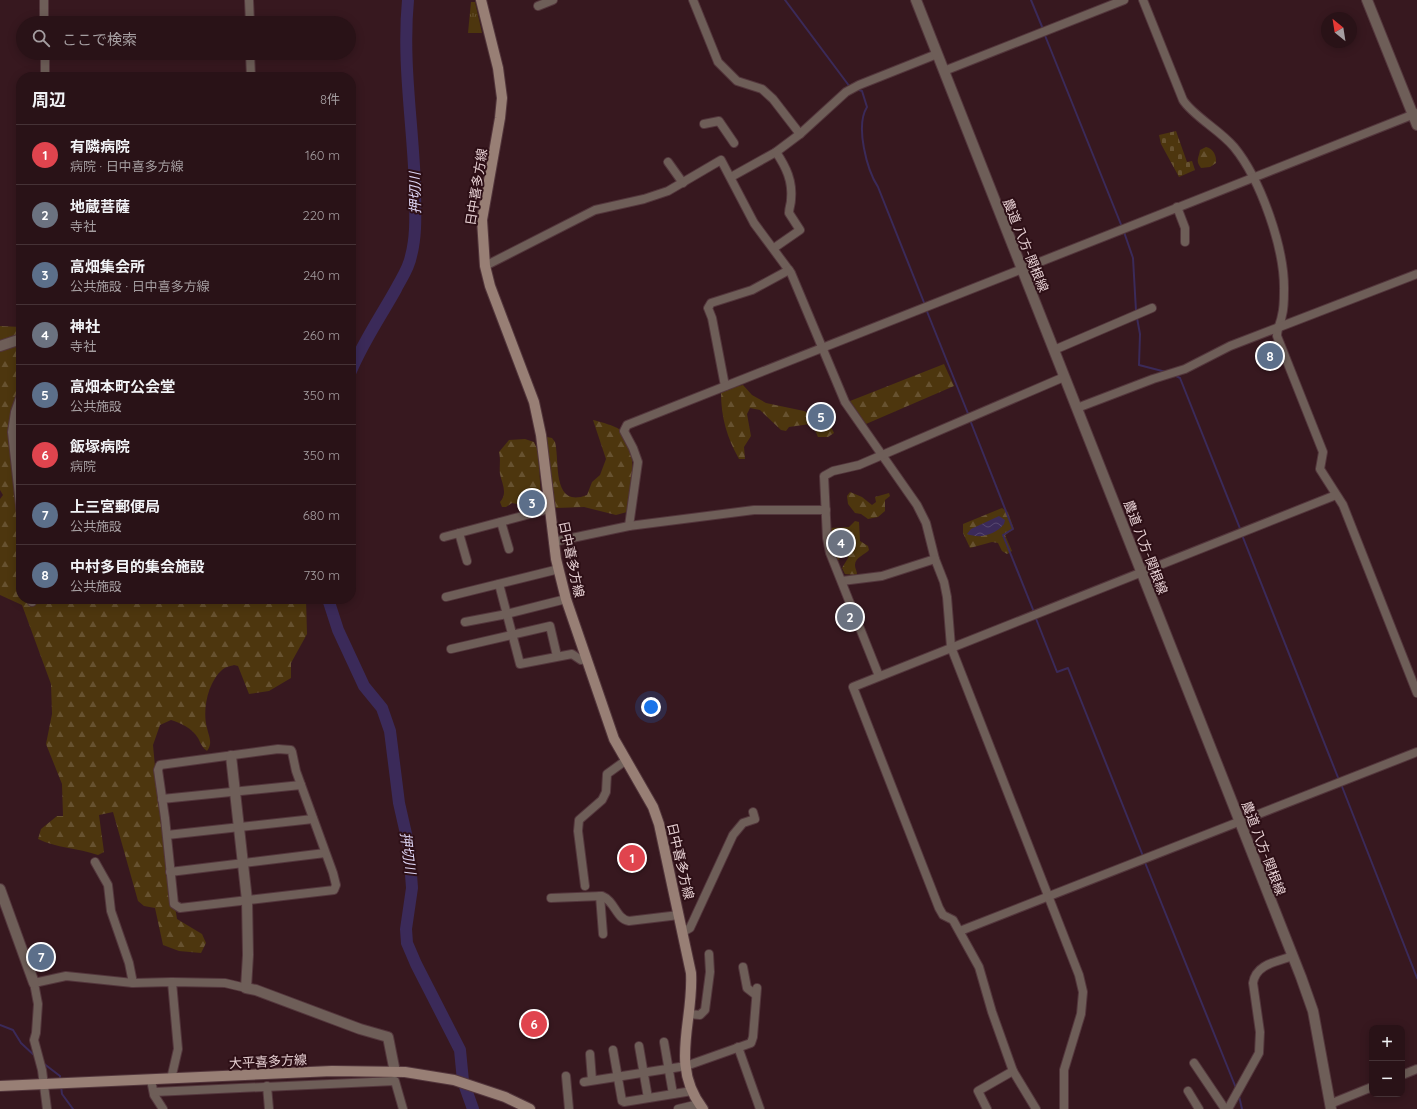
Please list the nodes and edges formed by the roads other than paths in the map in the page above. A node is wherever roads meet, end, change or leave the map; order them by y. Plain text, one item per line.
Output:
1 (44, 0) edge
2 (249, 0) edge
3 (481, 0) edge
4 (554, 0) edge
5 (693, 0) edge
6 (916, 0) edge
7 (1124, 0) edge
8 (1143, 0) edge
9 (1367, 0) edge
10 (538, 6) dead end
11 (44, 16) edge
12 (250, 16) edge
13 (937, 54) junction
14 (45, 60) edge
15 (250, 60) edge
16 (944, 71) junction
17 (45, 72) edge
18 (250, 72) edge
19 (1415, 113) edge
20 (704, 124) dead end
21 (1417, 125) edge
22 (800, 134) junction
23 (734, 143) dead end
24 (776, 152) junction
25 (668, 162) dead end
26 (731, 177) junction
27 (1252, 177) junction
28 (683, 183) junction
29 (1177, 207) junction
30 (1185, 242) dead end
31 (774, 248) junction
32 (485, 266) junction
33 (1022, 269) junction
34 (789, 270) junction
35 (1417, 274) edge
36 (1152, 308) dead end
37 (1277, 329) junction
38 (16, 341) edge
39 (0, 346) edge
40 (822, 348) junction
41 (1054, 350) junction
42 (1064, 377) junction
43 (725, 386) junction
44 (16, 407) edge
45 (1077, 408) junction
46 (882, 454) junction
47 (16, 468) edge
48 (1336, 495) junction
49 (549, 509) junction
50 (826, 510) junction
51 (501, 522) junction
52 (629, 526) junction
53 (459, 533) junction
54 (444, 537) dead end
55 (553, 542) junction
56 (509, 549) dead end
57 (934, 559) junction
58 (467, 561) dead end
59 (559, 569) junction
60 (1142, 572) junction
61 (842, 581) junction
62 (499, 584) junction
63 (446, 596) dead end
64 (566, 599) junction
65 (507, 614) junction
66 (465, 622) dead end
67 (512, 634) junction
68 (951, 647) junction
69 (451, 649) dead end
70 (557, 656) junction
71 (586, 659) junction
72 (879, 676) junction
73 (1417, 693) edge
74 (1417, 752) edge
75 (231, 756) junction
76 (625, 761) junction
77 (301, 785) junction
78 (235, 791) junction
79 (162, 799) junction
80 (753, 812) dead end
81 (313, 820) junction
82 (1240, 822) junction
83 (239, 828) junction
84 (167, 835) junction
85 (325, 854) junction
86 (96, 862) dead end
87 (243, 864) junction
88 (170, 872) junction
89 (585, 886) dead end
90 (0, 889) edge
91 (600, 896) junction
92 (1049, 897) junction
93 (551, 898) dead end
94 (247, 900) junction
95 (680, 915) junction
96 (960, 931) junction
97 (683, 932) junction
98 (603, 934) dead end
99 (709, 954) dead end
100 (1293, 956) junction
101 (743, 967) dead end
102 (172, 982) junction
103 (34, 983) junction
104 (133, 983) junction
105 (246, 988) junction
106 (689, 1014) junction
107 (664, 1042) dead end
108 (638, 1046) dead end
109 (738, 1047) junction
110 (613, 1050) dead end
111 (590, 1054) dead end
112 (1194, 1063) dead end
113 (686, 1066) junction
114 (667, 1068) junction
115 (1417, 1069) edge
116 (1013, 1071) junction
117 (400, 1072) junction
118 (642, 1072) junction
119 (1405, 1074) edge
120 (566, 1076) dead end
121 (618, 1076) junction
122 (171, 1079) junction
123 (151, 1080) junction
124 (592, 1080) junction
125 (584, 1082) dead end
126 (44, 1083) junction
127 (267, 1086) junction
128 (0, 1087) edge
129 (1369, 1088) edge
130 (692, 1091) junction
131 (1188, 1091) dead end
132 (154, 1092) junction
133 (672, 1094) junction
134 (648, 1098) junction
135 (1330, 1106) edge
136 (701, 1107) edge
137 (47, 1109) edge
138 (163, 1109) edge
139 (269, 1109) edge
140 (403, 1109) edge
141 (530, 1109) edge
142 (569, 1109) edge
143 (678, 1109) edge
144 (760, 1109) edge
145 (988, 1109) edge
146 (1036, 1109) edge
147 (1064, 1109) edge
148 (1198, 1109) edge
149 (1225, 1109) edge
150 (1228, 1109) edge

1 - 11 street
2 - 12 street
3 - 32 main road, 日中喜多方線
4 - 10 street
5 - 22 street
6 - 13 street, 農道 八方-関根線
7 - 16 street
8 - 27 street
9 - 19 street
13 - 16 street, 農道 八方-関根線
13 - 22 street
14 - 17 street
15 - 18 street
16 - 33 street, 農道 八方-関根線
19 - 21 street
19 - 27 street
20 - 23 street
22 - 24 street
24 - 26 street
24 - 31 street
25 - 28 street
26 - 28 street
26 - 31 street
27 - 29 street
27 - 37 street
28 - 32 street
29 - 30 street
29 - 33 street
31 - 34 street
32 - 49 main road, 日中喜多方線
33 - 40 street
33 - 41 street, 農道 八方-関根線
34 - 40 street
34 - 43 street
35 - 37 street
36 - 41 street
37 - 45 street
37 - 48 street
38 - 39 street
40 - 43 street
40 - 46 street
41 - 42 street, 農道 八方-関根線
42 - 45 street, 農道 八方-関根線
42 - 46 street
43 - 52 street
44 - 47 street
45 - 60 street, 農道 八方-関根線
46 - 50 street
46 - 57 street
48 - 60 street
48 - 73 street
49 - 51 street
49 - 55 main road, 日中喜多方線
50 - 52 street
50 - 61 street
51 - 53 street
51 - 56 street
52 - 55 street
53 - 54 street
53 - 58 street
55 - 59 main road, 日中喜多方線
57 - 61 street
57 - 68 street
59 - 62 street
59 - 64 main road, 日中喜多方線
60 - 68 street
60 - 82 street, 農道 八方-関根線
61 - 72 street
62 - 63 street
62 - 65 street
64 - 65 street
64 - 71 main road, 日中喜多方線
65 - 66 street
65 - 67 street
67 - 69 street
67 - 70 street
67 - 70 street
68 - 72 street
68 - 92 street
70 - 71 street
71 - 76 main road, 日中喜多方線
72 - 96 street
74 - 82 street
75 - 77 street
75 - 78 street
75 - 79 street
76 - 89 street
76 - 95 main road, 日中喜多方線
77 - 78 street
77 - 81 street
78 - 79 street
78 - 83 street
79 - 84 street
80 - 97 street
81 - 83 street
81 - 85 street
82 - 92 street
82 - 100 street, 農道 八方-関根線
83 - 84 street
83 - 87 street
84 - 88 street
85 - 87 street
85 - 94 street
86 - 104 street
87 - 88 street
87 - 94 street
88 - 94 street
90 - 103 street
91 - 93 street
91 - 95 street
91 - 98 street
92 - 96 street
92 - 147 street
94 - 105 street
95 - 97 main road, 日中喜多方線
96 - 116 street
97 - 106 main road, 日中喜多方線
99 - 106 street
100 - 135 street, 農道 八方-関根線
100 - 150 street
101 - 109 street
102 - 104 street
102 - 105 street
102 - 122 street
103 - 104 street
103 - 126 street
105 - 117 street
106 - 113 main road, 日中喜多方線
107 - 114 street
108 - 118 street
109 - 113 street
109 - 144 street
110 - 121 street
111 - 124 street
112 - 149 street
113 - 114 street
113 - 130 main road, 日中喜多方線
114 - 118 street
114 - 133 street
115 - 119 street
116 - 145 street
116 - 146 street
117 - 122 main road, 大平喜多方線
117 - 141 main road, 大平喜多方線
118 - 121 street
118 - 134 street
120 - 142 street
121 - 124 street
121 - 134 street
122 - 123 main road, 大平喜多方線
123 - 126 main road, 大平喜多方線
123 - 132 street
124 - 125 street
126 - 128 main road, 大平喜多方線
126 - 137 street
127 - 132 street
127 - 139 street
127 - 140 street
129 - 135 street
130 - 133 street
130 - 136 main road, 日中喜多方線
131 - 148 street
132 - 138 street
133 - 134 street
136 - 143 street

